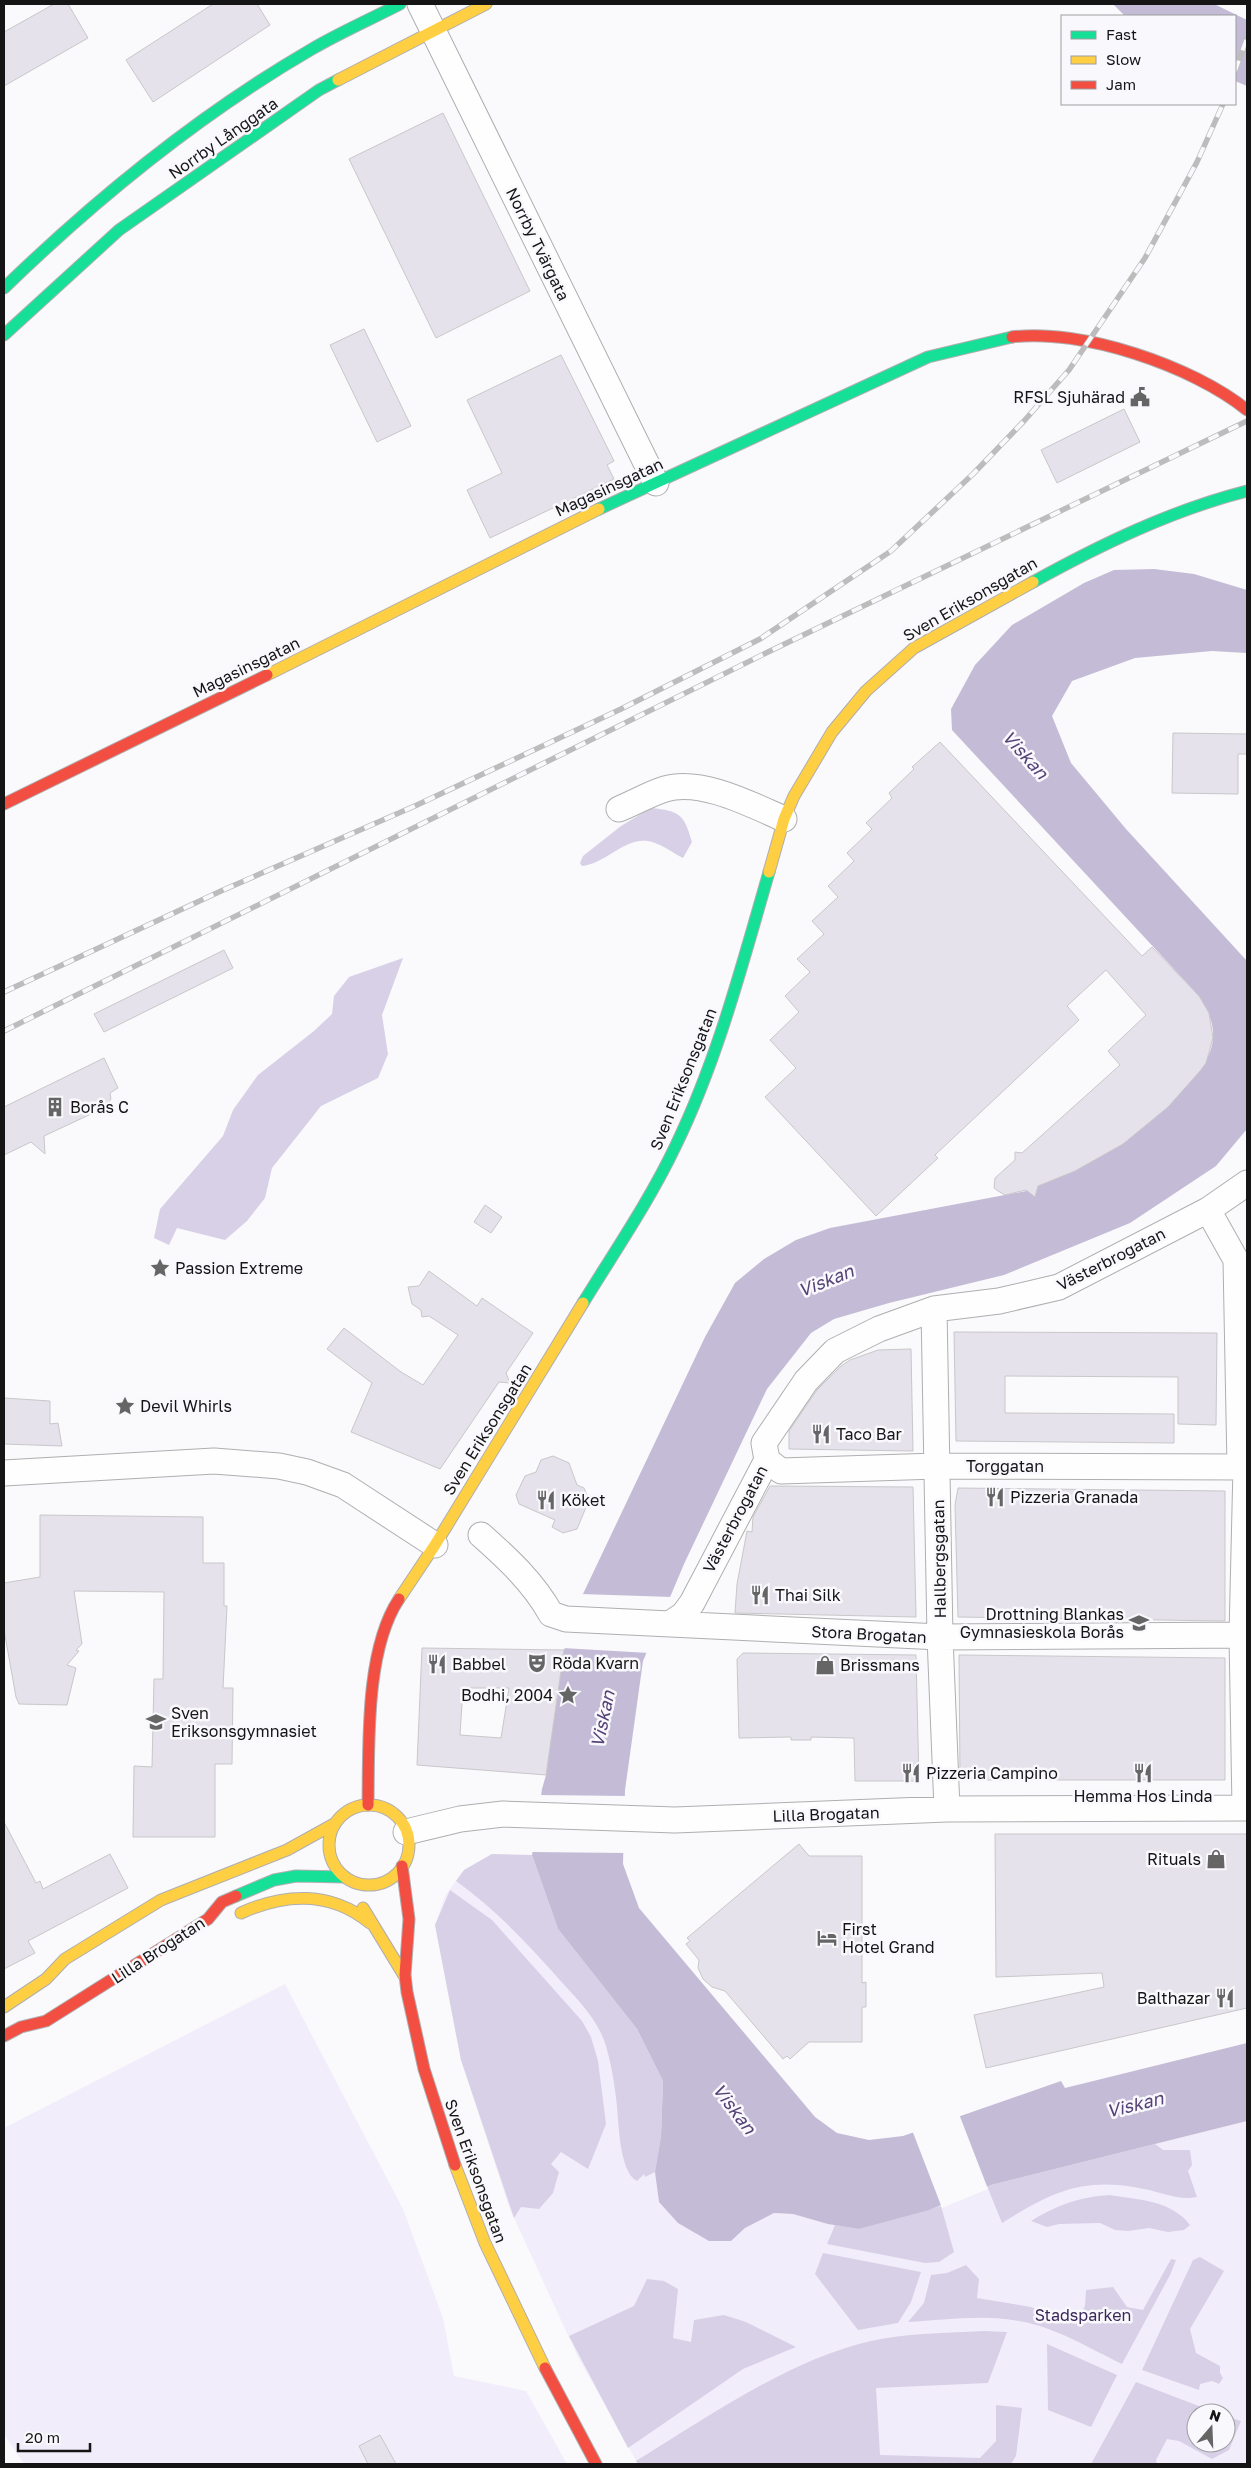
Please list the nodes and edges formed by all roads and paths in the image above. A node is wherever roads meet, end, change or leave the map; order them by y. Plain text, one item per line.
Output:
1 (400, 4) edge
2 (420, 4) edge
3 (486, 4) edge
4 (433, 30) junction
5 (4, 288) edge
6 (4, 335) edge
7 (1247, 410) edge
8 (656, 483) junction
9 (1247, 491) edge
10 (4, 804) edge
11 (619, 810) dead end
12 (784, 820) junction
13 (1247, 1183) edge
14 (1208, 1210) junction
15 (934, 1309) junction
16 (767, 1460) junction
17 (938, 1466) junction
18 (1244, 1467) edge
19 (6, 1470) edge
20 (481, 1535) dead end
21 (435, 1545) junction
22 (671, 1623) junction
23 (1244, 1635) edge
24 (940, 1637) junction
25 (368, 1805) junction
26 (1246, 1808) edge
27 (947, 1809) junction
28 (334, 1824) junction
29 (406, 1832) junction
30 (402, 1866) junction
31 (347, 1878) junction
32 (208, 1919) junction
33 (370, 1923) junction
34 (64, 1959) junction
35 (42, 1966) dead end
36 (405, 1977) junction
37 (4, 2007) edge
38 (46, 2021) junction
39 (4, 2036) edge
40 (28, 2038) dead end
41 (596, 2464) edge

1 - 5 street, Norrby Långgata
2 - 4 street, Norrby Tvärgata
3 - 4 street, Norrby Långgata
4 - 6 street, Norrby Långgata
4 - 8 street, Norrby Tvärgata
7 - 8 street, Magasinsgatan
8 - 10 street, Magasinsgatan
9 - 12 street, Sven Eriksonsgatan
11 - 12 street
12 - 21 street, Sven Eriksonsgatan
13 - 14 street, Västerbrogatan
14 - 15 street, Västerbrogatan
14 - 18 street
15 - 16 street, Västerbrogatan
15 - 17 street, Hallbergsgatan
16 - 17 street, Torggatan
16 - 22 street, Västerbrogatan
17 - 18 street, Torggatan
17 - 24 street, Hallbergsgatan
18 - 23 street
19 - 21 street
20 - 22 street
21 - 25 street, Sven Eriksonsgatan
22 - 24 street, Stora Brogatan
23 - 24 street, Stora Brogatan
23 - 26 street
24 - 27 street, Hallbergsgatan
25 - 28 street
25 - 29 street
26 - 27 street, Lilla Brogatan
27 - 29 street, Lilla Brogatan
28 - 31 street
28 - 34 street
29 - 30 street
30 - 31 street
30 - 36 street, Sven Eriksonsgatan
31 - 32 street, Lilla Brogatan
31 - 33 street
32 - 33 street
32 - 38 street, Lilla Brogatan
33 - 36 street
34 - 35 street
34 - 37 street
36 - 41 street, Sven Eriksonsgatan
38 - 39 street, Lilla Brogatan
38 - 40 street

